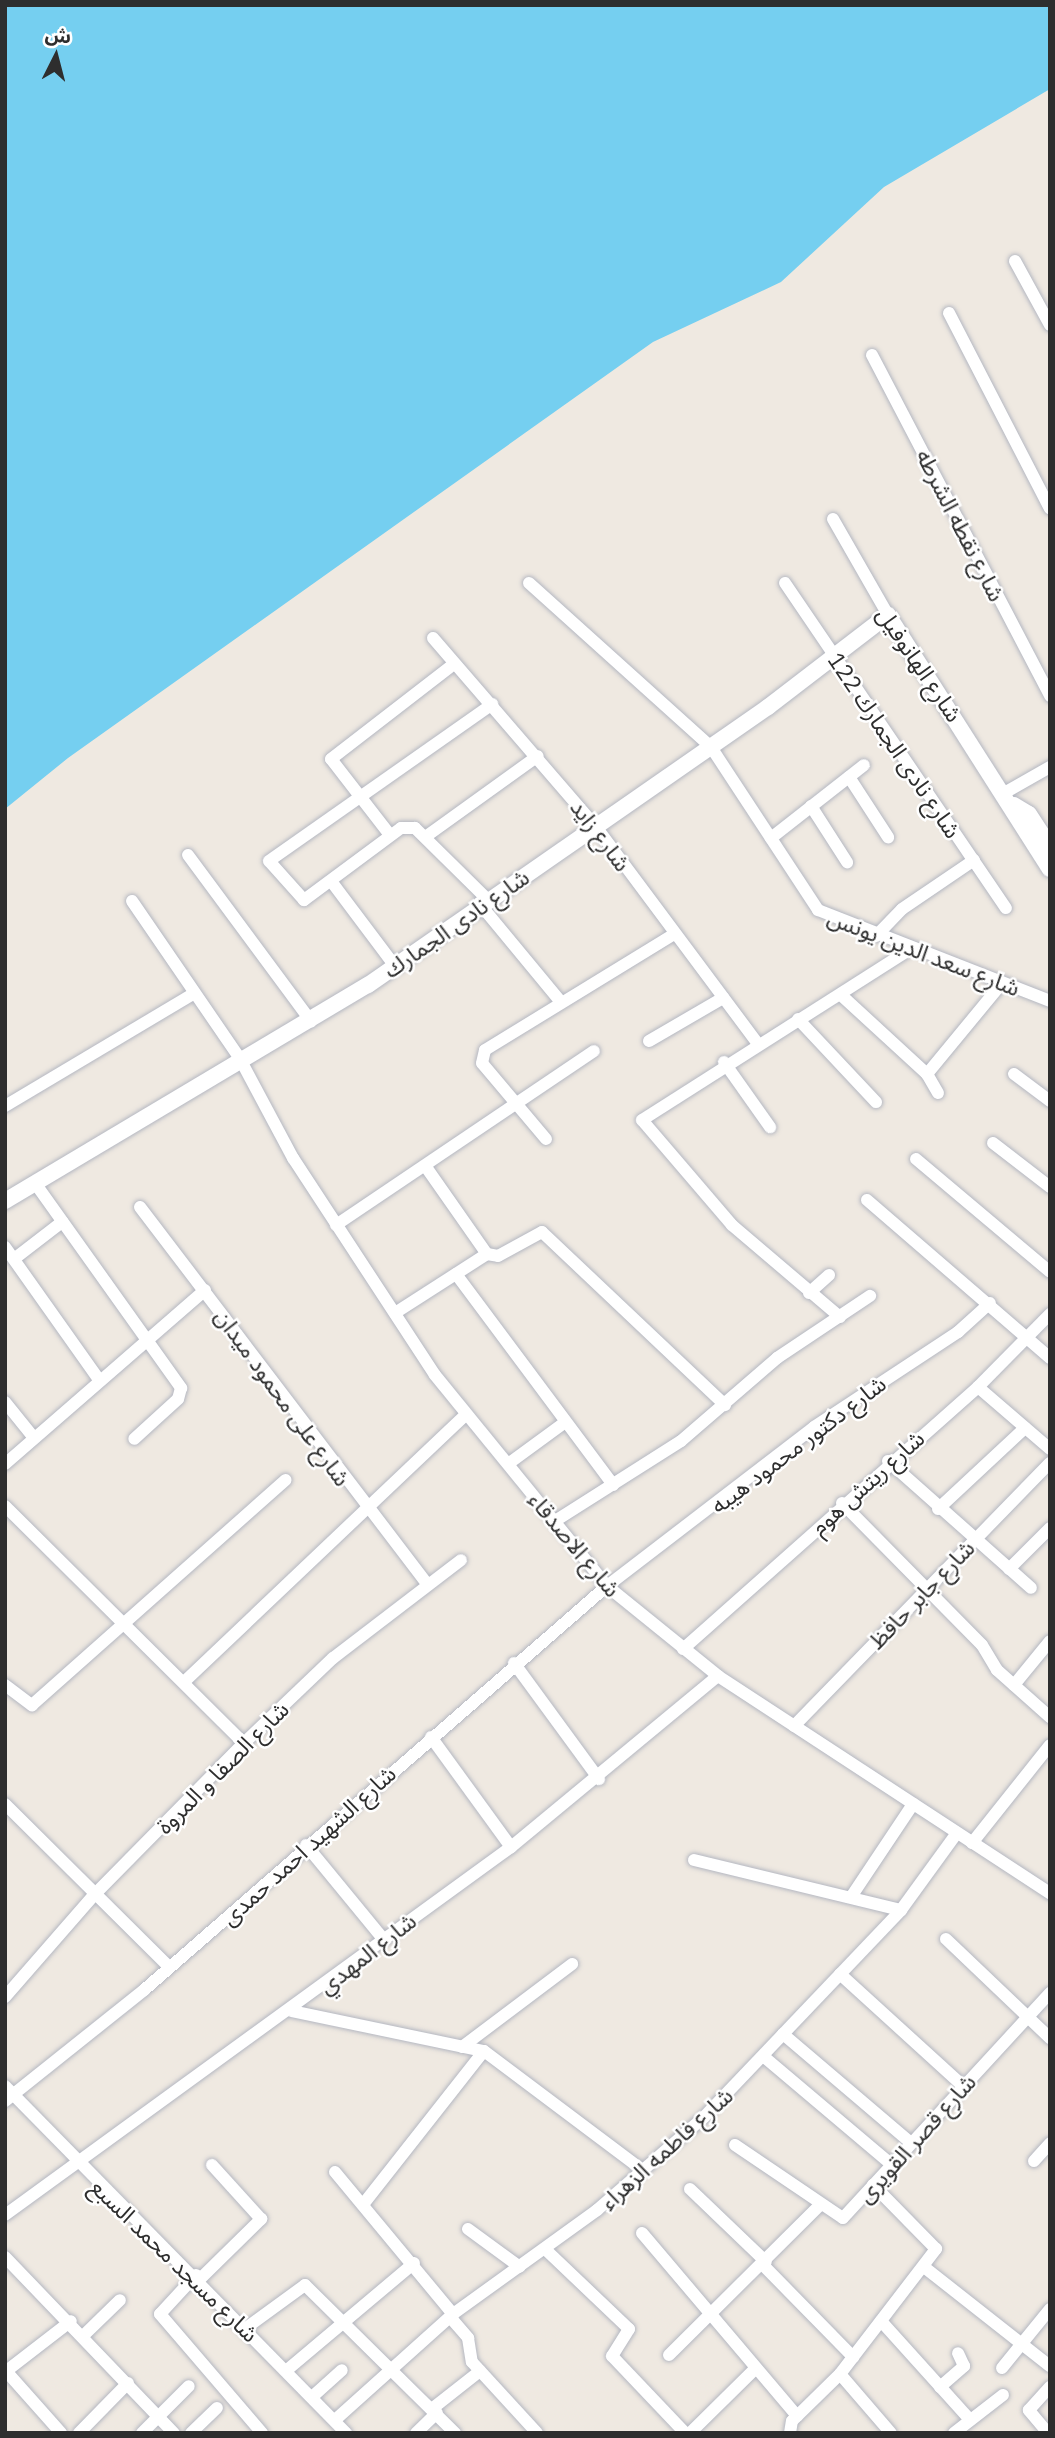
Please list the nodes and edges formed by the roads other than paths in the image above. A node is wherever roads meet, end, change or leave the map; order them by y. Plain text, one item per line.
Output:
1 (1015, 261) dead end
2 (949, 313) dead end
3 (1050, 325) edge
4 (872, 355) dead end
5 (1050, 509) edge
6 (833, 520) dead end
7 (529, 583) dead end
8 (785, 583) dead end
9 (888, 615) junction
10 (433, 638) dead end
11 (835, 656) junction
12 (450, 667) dead end
13 (1050, 696) edge
14 (492, 704) junction
15 (712, 747) junction
16 (538, 756) junction
17 (864, 765) dead end
18 (1050, 767) edge
19 (849, 777) junction
20 (359, 796) junction
21 (1010, 798) junction
22 (811, 806) junction
23 (597, 828) junction
24 (390, 835) junction
25 (428, 835) junction
26 (888, 837) dead end
27 (771, 838) junction
28 (1050, 846) edge
29 (188, 855) dead end
30 (974, 860) junction
31 (847, 862) dead end
32 (1050, 869) edge
33 (331, 881) junction
34 (132, 901) dead end
35 (483, 901) junction
36 (1006, 908) dead end
37 (674, 934) junction
38 (876, 936) junction
39 (909, 950) junction
40 (394, 965) junction
41 (1002, 983) junction
42 (193, 994) junction
43 (841, 995) junction
44 (723, 998) junction
45 (560, 1001) junction
46 (1050, 1001) edge
47 (797, 1019) junction
48 (311, 1021) junction
49 (649, 1041) dead end
50 (757, 1041) junction
51 (594, 1051) dead end
52 (239, 1057) junction
53 (724, 1062) junction
54 (927, 1074) junction
55 (1014, 1074) dead end
56 (938, 1093) dead end
57 (514, 1101) junction
58 (1050, 1101) edge
59 (876, 1102) dead end
60 (5, 1106) edge
61 (771, 1127) dead end
62 (546, 1139) dead end
63 (993, 1143) dead end
64 (916, 1159) dead end
65 (426, 1167) junction
66 (35, 1183) junction
67 (1050, 1187) edge
68 (867, 1200) dead end
69 (5, 1201) edge
70 (140, 1207) dead end
71 (62, 1222) junction
72 (336, 1225) junction
73 (5, 1247) edge
74 (487, 1254) junction
75 (14, 1259) junction
76 (1050, 1272) edge
77 (456, 1274) junction
78 (829, 1275) dead end
79 (205, 1290) junction
80 (809, 1293) junction
81 (870, 1296) dead end
82 (990, 1303) junction
83 (395, 1314) junction
84 (1050, 1314) edge
85 (840, 1317) junction
86 (1026, 1336) junction
87 (146, 1339) junction
88 (1050, 1358) edge
89 (99, 1380) junction
90 (978, 1387) junction
91 (5, 1402) edge
92 (725, 1405) junction
93 (465, 1415) junction
94 (564, 1423) junction
95 (1026, 1428) junction
96 (34, 1438) junction
97 (134, 1438) dead end
98 (1050, 1449) edge
99 (888, 1461) junction
100 (1050, 1463) edge
101 (5, 1464) edge
102 (508, 1464) junction
103 (285, 1480) dead end
104 (613, 1485) junction
105 (842, 1503) junction
106 (5, 1506) edge
107 (938, 1509) junction
108 (366, 1511) junction
109 (555, 1521) junction
110 (1050, 1528) edge
111 (973, 1540) junction
112 (461, 1560) dead end
113 (1009, 1569) junction
114 (428, 1585) junction
115 (607, 1586) junction
116 (1031, 1588) dead end
117 (926, 1589) junction
118 (124, 1624) junction
119 (1050, 1641) edge
120 (683, 1649) junction
121 (514, 1663) junction
122 (718, 1676) junction
123 (185, 1681) junction
124 (5, 1685) edge
125 (1014, 1685) junction
126 (1050, 1717) edge
127 (794, 1726) junction
128 (430, 1737) junction
129 (244, 1743) junction
130 (1050, 1745) edge
131 (599, 1779) junction
132 (5, 1804) edge
133 (913, 1804) junction
134 (957, 1833) junction
135 (972, 1843) junction
136 (306, 1844) junction
137 (511, 1847) junction
138 (694, 1860) dead end
139 (1050, 1893) edge
140 (96, 1894) junction
141 (850, 1897) junction
142 (901, 1910) junction
143 (946, 1939) dead end
144 (384, 1940) junction
145 (572, 1964) dead end
146 (169, 1967) junction
147 (840, 1974) junction
148 (1050, 1993) edge
149 (5, 1997) edge
150 (292, 2011) junction
151 (1027, 2018) junction
152 (783, 2034) junction
153 (1050, 2038) edge
154 (462, 2047) junction
155 (484, 2051) junction
156 (763, 2056) junction
157 (962, 2086) junction
158 (8, 2094) edge
159 (910, 2142) junction
160 (1050, 2143) edge
161 (734, 2145) dead end
162 (1034, 2161) dead end
163 (78, 2163) junction
164 (212, 2165) dead end
165 (891, 2165) junction
166 (640, 2169) junction
167 (335, 2172) dead end
168 (873, 2185) junction
169 (690, 2189) dead end
170 (365, 2202) junction
171 (819, 2206) junction
172 (5, 2215) edge
173 (468, 2229) dead end
174 (642, 2234) dead end
175 (544, 2249) junction
176 (5, 2257) edge
177 (414, 2263) junction
178 (764, 2264) junction
179 (520, 2267) junction
180 (924, 2267) junction
181 (198, 2277) junction
182 (120, 2300) dead end
183 (1050, 2309) edge
184 (452, 2316) junction
185 (709, 2316) junction
186 (881, 2321) junction
187 (71, 2322) junction
188 (343, 2324) junction
189 (246, 2328) junction
190 (83, 2335) junction
191 (1022, 2343) junction
192 (958, 2353) dead end
193 (668, 2354) dead end
194 (853, 2357) junction
195 (1050, 2365) edge
196 (1002, 2368) dead end
197 (755, 2369) junction
198 (287, 2370) junction
199 (342, 2370) dead end
200 (6, 2371) edge
201 (396, 2371) junction
202 (480, 2371) junction
203 (840, 2374) junction
204 (128, 2383) junction
205 (189, 2386) dead end
206 (940, 2387) junction
207 (1050, 2387) edge
208 (1003, 2395) dead end
209 (312, 2397) junction
210 (217, 2407) dead end
211 (435, 2411) junction
212 (159, 2416) junction
213 (797, 2416) junction
214 (335, 2420) junction
215 (970, 2420) junction
216 (528, 2430) edge
217 (1046, 2432) edge
218 (61, 2433) edge
219 (79, 2433) edge
220 (142, 2433) edge
221 (174, 2433) edge
222 (191, 2433) edge
223 (262, 2433) edge
224 (346, 2433) edge
225 (416, 2433) edge
226 (456, 2433) edge
227 (685, 2433) edge
228 (690, 2433) edge
229 (790, 2433) edge
230 (891, 2433) edge
231 (954, 2433) edge

1 - 3 street
2 - 5 street
4 - 13 street, شارع نقطه الشرطه
6 - 9 street, شارع الهانوفيل
7 - 15 street, شارع سعد الدين يونس
8 - 11 street, شارع نادى الجمارك 122
9 - 11 street, شارع نادى الجمارك
9 - 21 street, شارع الهانوفيل
10 - 14 street, شارع زايد
11 - 15 street, شارع نادى الجمارك
11 - 30 street, شارع نادى الجمارك 122
12 - 20 street
14 - 16 street, شارع زايد
14 - 20 street
15 - 23 street, شارع نادى الجمارك
15 - 27 street, شارع سعد الدين يونس
16 - 23 street, شارع زايد
16 - 25 street
17 - 19 street
18 - 21 street
19 - 22 street
19 - 26 street
20 - 24 street
20 - 33 street
21 - 28 street, شارع الهانوفيل
21 - 32 street, شارع الهانوفيل
22 - 27 street
22 - 31 street
23 - 35 street, شارع نادى الجمارك
23 - 37 street, شارع زايد
24 - 25 street
24 - 33 street
25 - 35 street
27 - 38 street, شارع سعد الدين يونس
29 - 48 street
30 - 36 street, شارع نادى الجمارك 122
30 - 38 street
33 - 40 street
34 - 42 street, شارع الاصدقاء
35 - 40 street, شارع نادى الجمارك
35 - 45 street
37 - 44 street, شارع زايد
37 - 45 street
38 - 39 street, شارع سعد الدين يونس
39 - 41 street, شارع سعد الدين يونس
39 - 43 street
40 - 48 street, شارع نادى الجمارك
41 - 46 street, شارع سعد الدين يونس
41 - 54 street
42 - 52 street, شارع الاصدقاء
42 - 60 street
43 - 47 street
43 - 54 street
44 - 49 street
44 - 50 street, شارع زايد
45 - 57 street
47 - 50 street
47 - 59 street
48 - 52 street, شارع نادى الجمارك
50 - 53 street
51 - 57 street
52 - 66 street, شارع نادى الجمارك
52 - 72 street, شارع الاصدقاء
53 - 61 street
53 - 80 street
54 - 56 street
55 - 58 street
57 - 62 street
57 - 65 street
63 - 67 street
64 - 76 street
65 - 72 street
65 - 74 street
66 - 69 street, شارع نادى الجمارك
66 - 71 street
68 - 82 street
70 - 79 street, شارع على محمود ميدان
71 - 75 street
71 - 87 street
72 - 83 street, شارع الاصدقاء
73 - 75 street
74 - 77 street
74 - 92 street
75 - 89 street
77 - 83 street
77 - 94 street
78 - 80 street
79 - 87 street
79 - 108 street, شارع على محمود ميدان
80 - 85 street
81 - 85 street
82 - 86 street
82 - 115 street, شارع دكتور محمود هيبه
83 - 93 street, شارع الاصدقاء
84 - 86 street, شارع ريتش هوم
85 - 92 street
86 - 88 street
86 - 90 street, شارع ريتش هوم
87 - 89 street
87 - 97 street
89 - 96 street
90 - 95 street
90 - 99 street, شارع ريتش هوم
91 - 96 street
92 - 104 street
93 - 102 street, شارع الاصدقاء
93 - 108 street
94 - 102 street
94 - 104 street
95 - 98 street
95 - 107 street
96 - 101 street
99 - 105 street, شارع ريتش هوم
99 - 107 street
100 - 111 street, شارع جابر حافظ
102 - 109 street, شارع الاصدقاء
103 - 118 street
104 - 109 street
105 - 117 street
105 - 120 street, شارع ريتش هوم
106 - 118 street
107 - 111 street
108 - 114 street, شارع على محمود ميدان
108 - 123 street
109 - 115 street, شارع الاصدقاء
110 - 113 street
111 - 113 street
111 - 117 street, شارع جابر حافظ
112 - 114 street, شارع الصفا و المروة
113 - 116 street
114 - 129 street, شارع الصفا و المروة
115 - 120 street, شارع الاصدقاء
115 - 121 street, شارع الشهيد احمد حمدى
117 - 125 street
117 - 127 street, شارع جابر حافظ
118 - 123 street
118 - 124 street
119 - 125 street
120 - 122 street, شارع الاصدقاء
121 - 128 street, شارع الشهيد احمد حمدى
121 - 131 street
122 - 127 street, شارع الاصدقاء
122 - 131 street, شارع المهدي
123 - 129 street
125 - 126 street
127 - 133 street, شارع الاصدقاء
128 - 136 street, شارع الشهيد احمد حمدى
128 - 137 street
129 - 140 street, شارع الصفا و المروة
130 - 135 street
131 - 137 street, شارع المهدي
132 - 140 street
133 - 134 street, شارع الاصدقاء
133 - 141 street
134 - 135 street, شارع الاصدقاء
134 - 142 street, شارع فاطمه الزهراء
135 - 139 street, شارع الاصدقاء
136 - 144 street
136 - 146 street, شارع الشهيد احمد حمدى
137 - 144 street, شارع المهدي
138 - 141 street
140 - 146 street
140 - 149 street, شارع الصفا و المروة
141 - 142 street
142 - 147 street, شارع فاطمه الزهراء
143 - 151 street
144 - 150 street, شارع المهدي
145 - 154 street
146 - 158 street, شارع الشهيد احمد حمدى
147 - 152 street, شارع فاطمه الزهراء
147 - 157 street
148 - 151 street, شارع قصر القويرى
150 - 154 street
150 - 163 street, شارع المهدي
151 - 153 street
151 - 157 street, شارع قصر القويرى
152 - 156 street, شارع فاطمه الزهراء
152 - 159 street
154 - 155 street
155 - 166 street
155 - 170 street
156 - 165 street
156 - 166 street, شارع فاطمه الزهراء
157 - 159 street, شارع قصر القويرى
158 - 163 street, شارع مسجد محمد السبع
159 - 165 street, شارع قصر القويرى
160 - 162 street
161 - 171 street, شارع قصر القويرى
163 - 172 street, شارع المهدي
163 - 181 street, شارع مسجد محمد السبع
164 - 181 street
165 - 168 street, شارع قصر القويرى
166 - 175 street, شارع فاطمه الزهراء
167 - 170 street
168 - 171 street, شارع قصر القويرى
168 - 180 street
169 - 178 street
170 - 177 street
171 - 178 street
173 - 179 street
174 - 185 street
175 - 179 street, شارع فاطمه الزهراء
175 - 227 street
176 - 187 street
177 - 184 street
177 - 188 street
178 - 185 street
178 - 194 street
179 - 184 street, شارع فاطمه الزهراء
180 - 186 street
180 - 191 street
181 - 189 street, شارع مسجد محمد السبع
181 - 223 street
182 - 190 street
183 - 191 street
184 - 201 street, شارع فاطمه الزهراء
184 - 202 street
185 - 193 street
185 - 197 street
186 - 194 street
186 - 206 street
187 - 190 street
187 - 200 street
188 - 189 street
188 - 198 street
188 - 201 street
189 - 198 street, شارع مسجد محمد السبع
190 - 204 street
191 - 195 street
191 - 196 street
192 - 206 street
194 - 203 street
197 - 213 street
197 - 228 street
198 - 209 street, شارع مسجد محمد السبع
199 - 209 street
200 - 218 street
201 - 211 street
201 - 214 street, شارع فاطمه الزهراء
202 - 211 street
202 - 216 street
203 - 213 street
203 - 230 street
204 - 212 street
204 - 219 street
205 - 212 street
206 - 215 street
207 - 217 street
208 - 215 street
209 - 214 street, شارع مسجد محمد السبع
210 - 222 street
211 - 225 street
211 - 226 street
212 - 220 street
212 - 221 street
213 - 229 street
214 - 224 street, شارع مسجد محمد السبع
215 - 231 street

